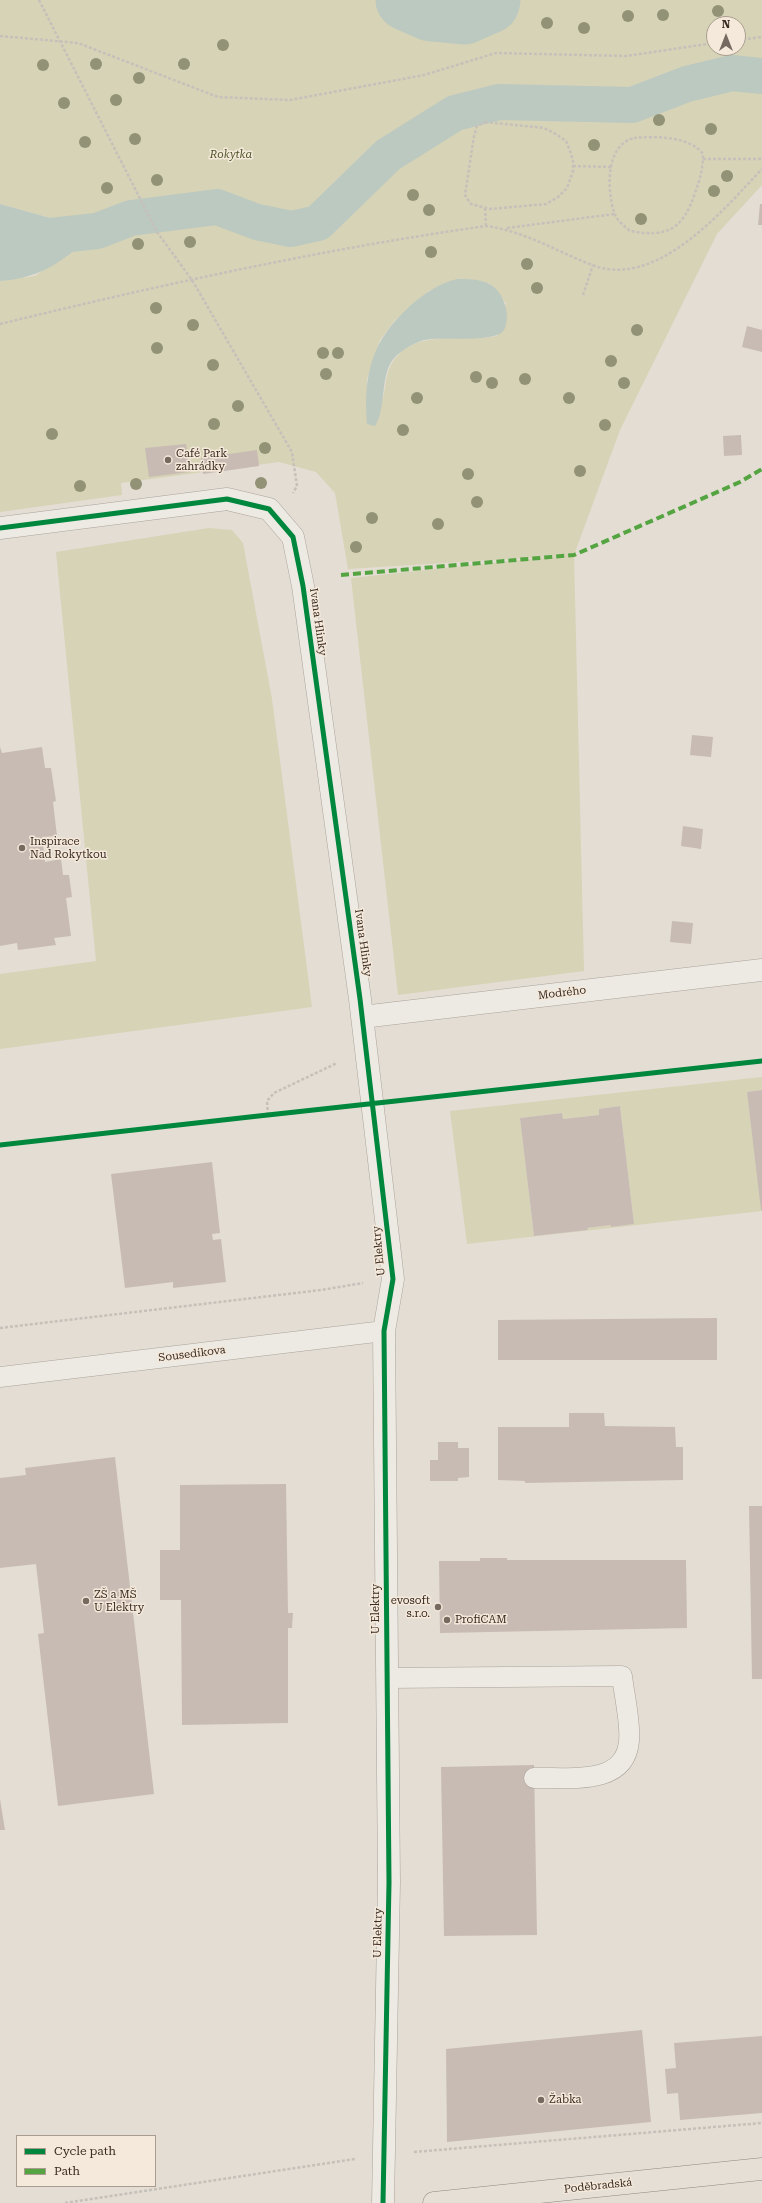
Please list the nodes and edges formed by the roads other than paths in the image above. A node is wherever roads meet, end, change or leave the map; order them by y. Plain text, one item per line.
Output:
1 (0, 528) edge
2 (762, 970) edge
3 (362, 1017) junction
4 (384, 1331) junction
5 (0, 1377) edge
6 (387, 1678) junction
7 (534, 1778) dead end
8 (762, 2169) edge
9 (383, 2203) edge
10 (434, 2203) edge

1 - 3 street, Ivana Hlinky
2 - 3 street, Modrého
3 - 4 street, U Elektry
4 - 5 lane, Sousedíkova
4 - 6 street, U Elektry
6 - 7 lane
6 - 9 street, U Elektry
8 - 10 main road, Poděbradská

